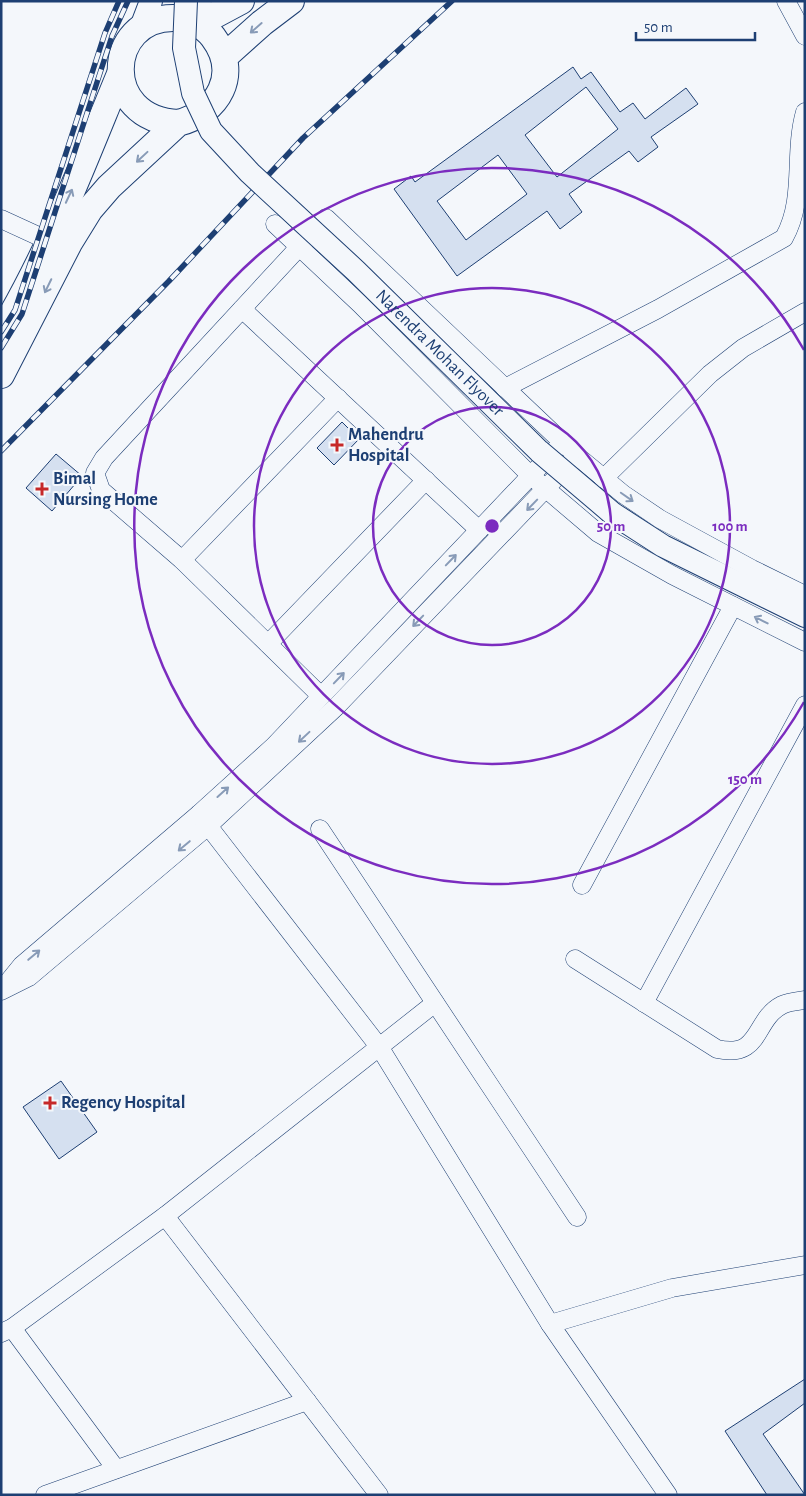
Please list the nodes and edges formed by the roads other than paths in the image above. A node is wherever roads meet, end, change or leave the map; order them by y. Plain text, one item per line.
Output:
1 (151, 1) edge
2 (241, 1) edge
3 (291, 1) edge
4 (786, 1) edge
5 (194, 12) edge
6 (140, 30) junction
7 (805, 36) edge
8 (224, 57) junction
9 (120, 74) junction
10 (805, 112) edge
11 (178, 124) junction
12 (1, 219) edge
13 (275, 224) dead end
14 (49, 241) junction
15 (299, 247) junction
16 (242, 309) junction
17 (805, 312) edge
18 (1, 334) edge
19 (1, 375) edge
20 (505, 388) junction
21 (338, 398) junction
22 (563, 443) junction
23 (577, 456) junction
24 (531, 476) junction
25 (603, 478) junction
26 (426, 480) junction
27 (547, 489) junction
28 (479, 530) junction
29 (182, 560) junction
30 (805, 594) edge
31 (733, 606) junction
32 (805, 616) edge
33 (805, 642) edge
34 (268, 644) junction
35 (321, 696) junction
36 (805, 705) edge
37 (203, 820) junction
38 (320, 829) dead end
39 (582, 885) dead end
40 (575, 959) dead end
41 (1, 991) edge
42 (805, 1000) edge
43 (435, 1003) junction
44 (644, 1003) junction
45 (380, 1048) junction
46 (165, 1216) junction
47 (577, 1217) dead end
48 (805, 1266) edge
49 (550, 1324) junction
50 (7, 1330) edge
51 (307, 1401) junction
52 (116, 1470) junction
53 (45, 1495) edge
54 (378, 1495) edge
55 (668, 1495) edge

1 - 6 main road
2 - 5 highway
3 -> 8 highway
4 - 7 street
5 - 6 highway
5 - 8 highway
5 - 32 main road, Narendra Mohan Flyover, bridge
6 - 9 highway
8 - 11 highway
9 - 11 highway
14 -> 9 highway
10 - 20 street
11 -> 19 highway
12 - 14 street
13 - 15 street
14 - 18 highway
15 - 16 street
15 - 20 street
15 - 24 street
16 - 21 street
16 - 29 street
17 - 25 street
20 - 22 street
21 - 26 street
21 - 29 street
22 - 23 street
22 - 24 street
23 - 25 street
23 - 27 street
24 - 27 street
24 - 28 street
25 -> 30 street
26 - 28 street
26 - 34 street
27 - 31 street
27 -> 37 street
35 -> 28 street
29 - 34 street
33 -> 31 street
31 - 39 street
34 - 35 street
37 -> 35 street
36 - 44 street
37 - 41 street
37 - 45 street
38 - 43 street
40 - 44 street
42 - 44 street
43 - 45 street
43 - 47 street
45 - 46 street
45 - 49 street
46 - 50 street
46 - 51 street
48 - 49 street
49 - 55 street
50 - 52 street
51 - 52 street
51 - 54 street
52 - 53 street

